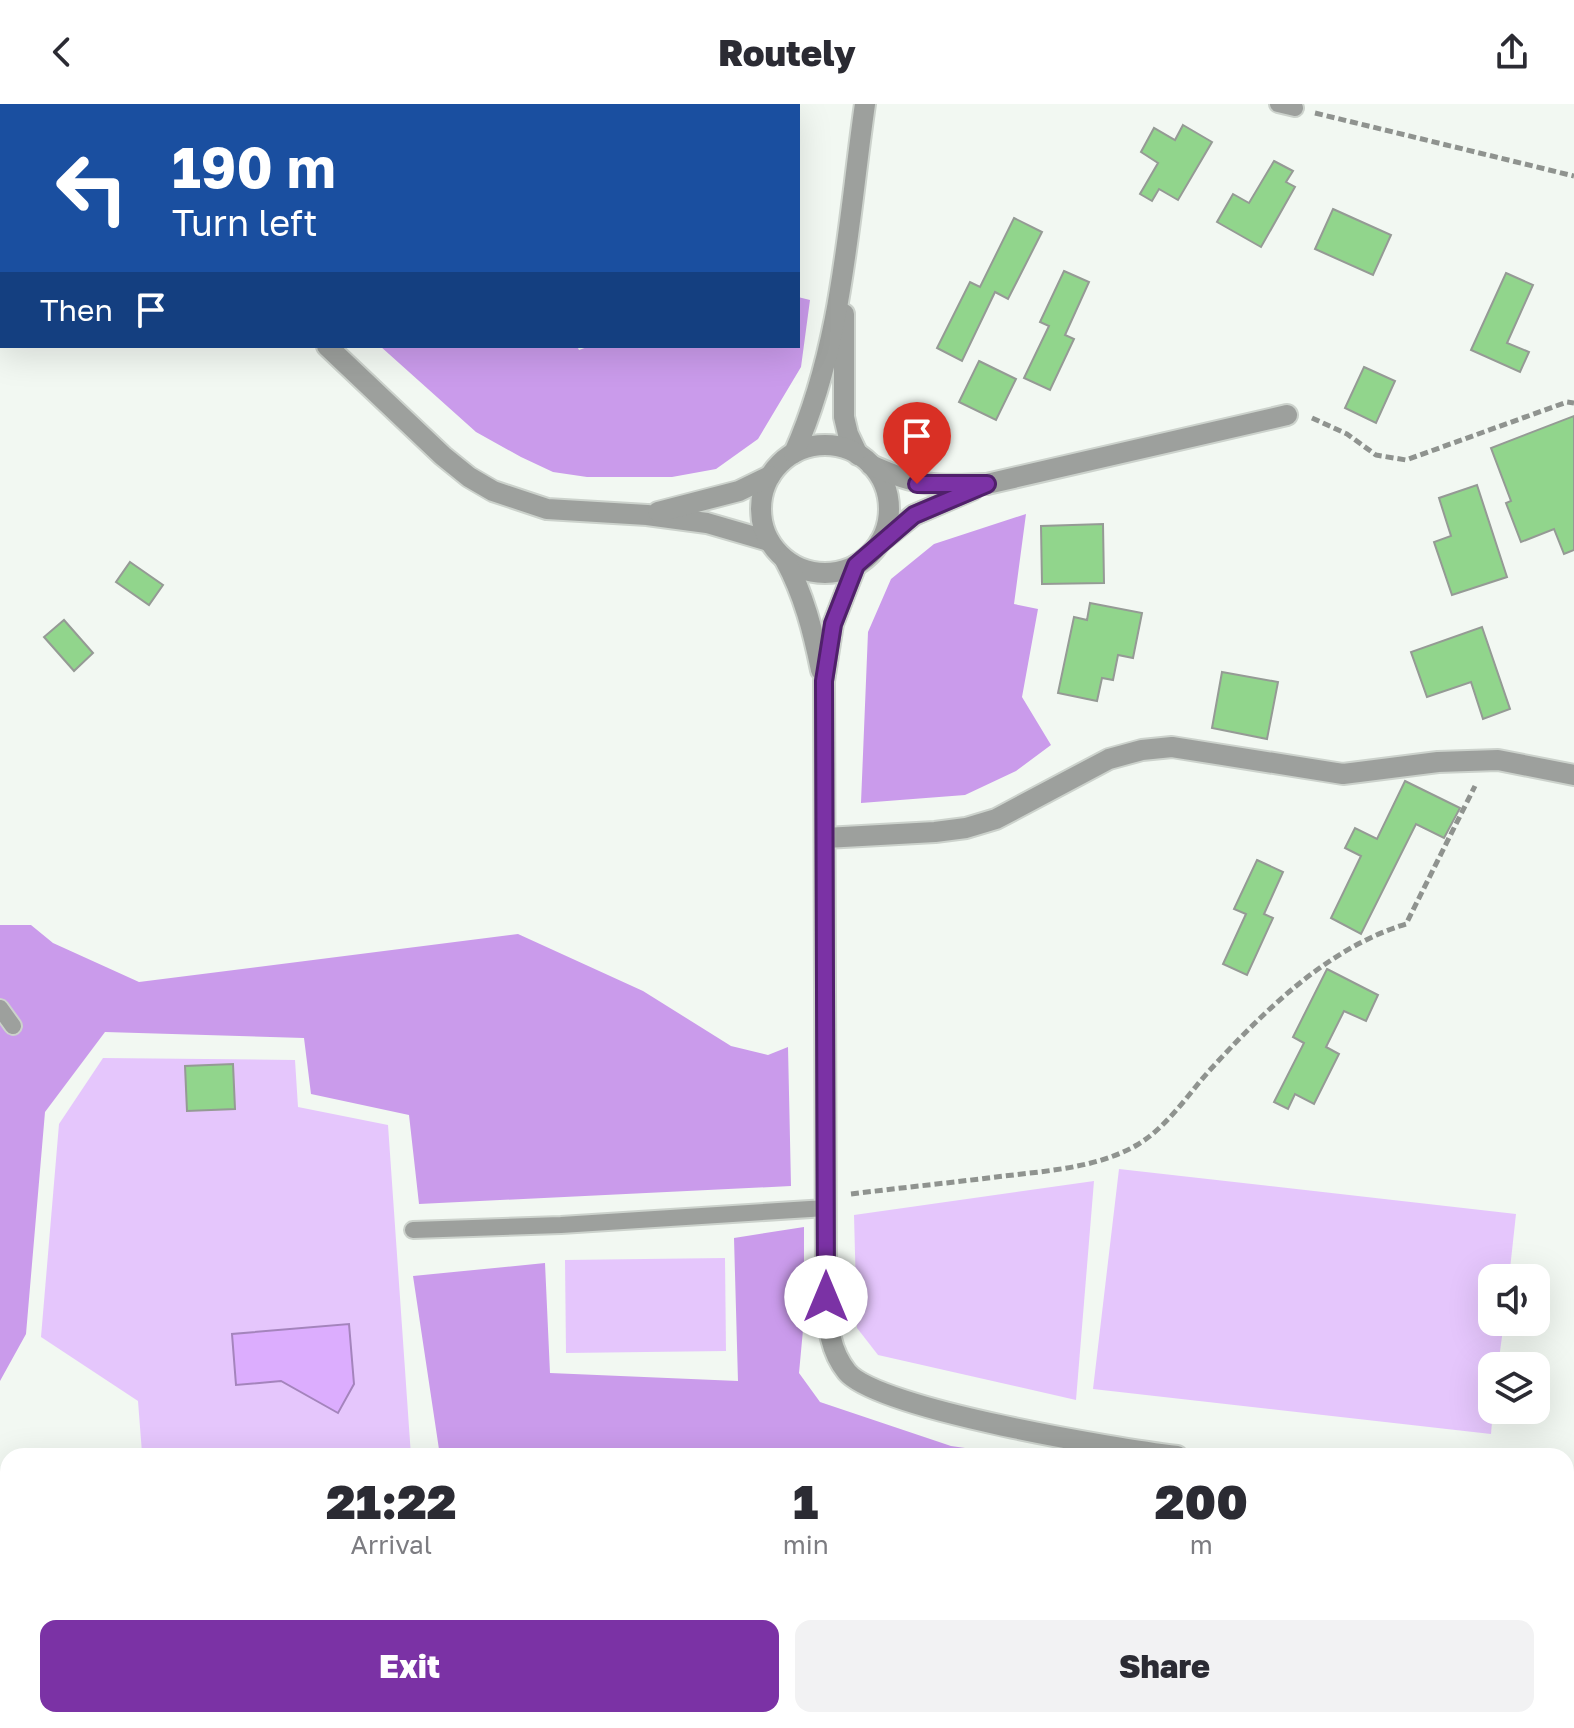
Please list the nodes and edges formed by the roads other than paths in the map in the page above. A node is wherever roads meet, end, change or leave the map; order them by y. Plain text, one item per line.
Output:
1 (865, 104) edge
2 (842, 282) junction
3 (329, 348) edge
4 (1287, 415) road end
5 (794, 453) junction
6 (865, 460) junction
7 (770, 476) junction
8 (987, 484) junction
9 (647, 515) junction
10 (769, 541) junction
11 (880, 542) junction
12 (784, 559) junction
13 (856, 565) junction
14 (824, 681) junction
15 (1574, 775) edge
16 (825, 838) junction
17 (0, 1008) edge
18 (13, 1026) dead end
19 (826, 1203) junction
20 (413, 1230) dead end
21 (1126, 1448) edge

1 - 2 street
2 - 5 street
2 - 6 street
3 - 9 street
4 - 8 street
5 - 6 street
5 - 7 street
6 - 8 street
6 - 11 street
7 - 9 street
7 - 10 street
8 - 11 street
9 - 10 street
10 - 12 street
11 - 13 street
12 - 13 street
12 - 14 street
13 - 14 street
14 - 16 street
15 - 16 street
16 - 19 street
17 - 18 lane
19 - 20 lane
19 - 21 street

